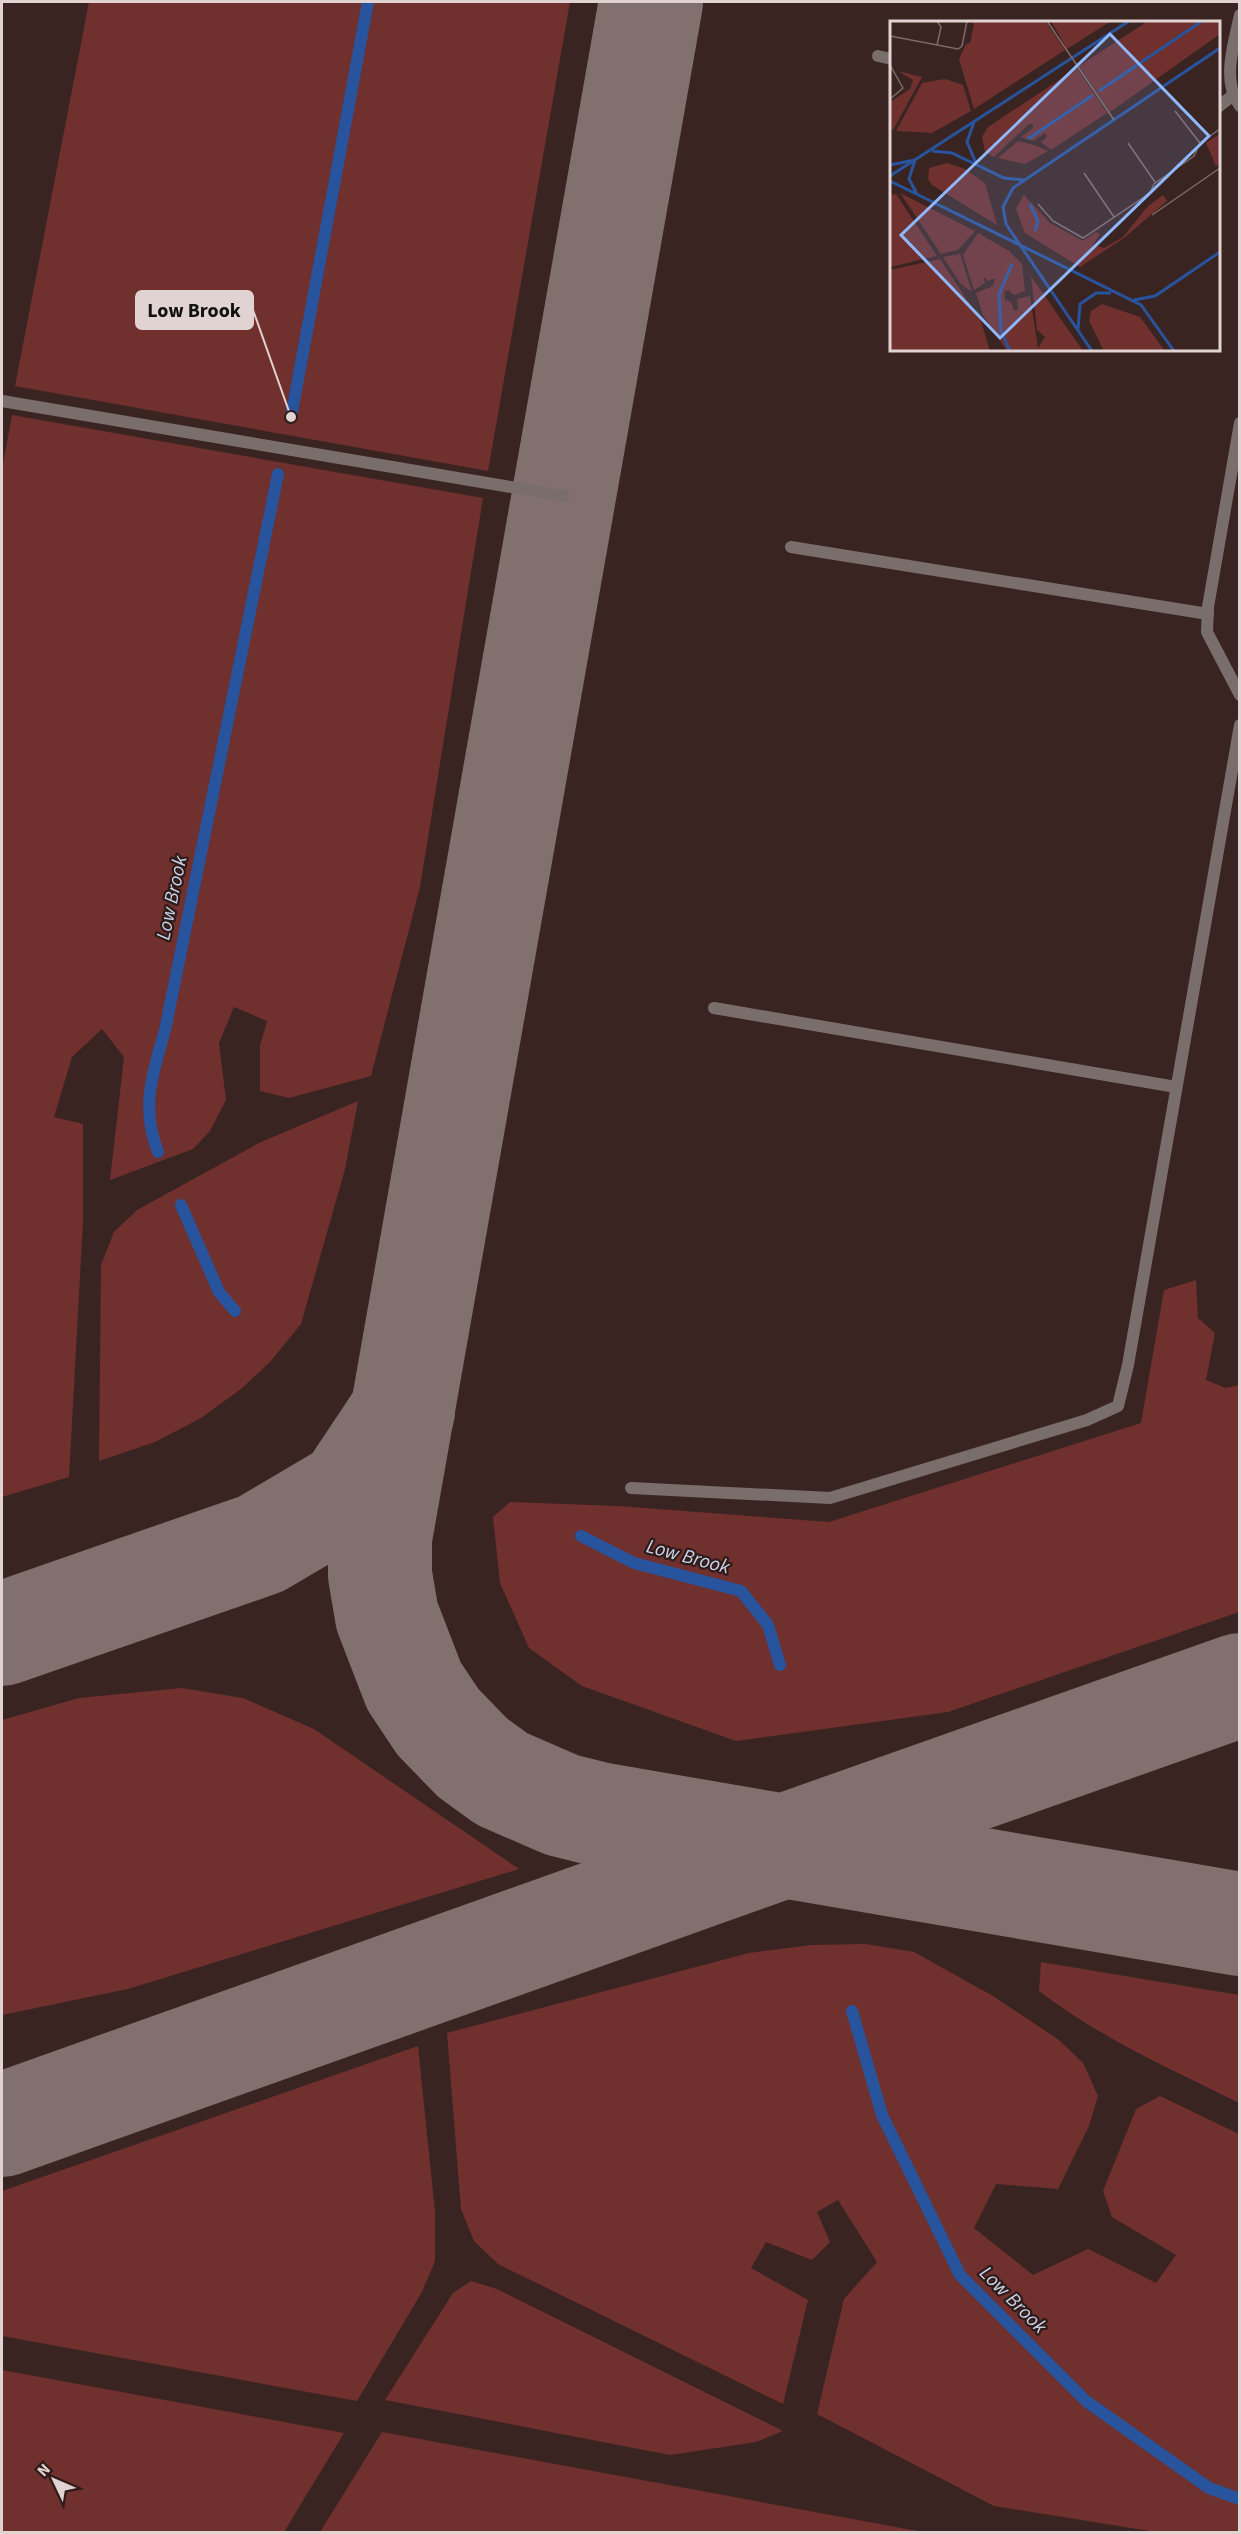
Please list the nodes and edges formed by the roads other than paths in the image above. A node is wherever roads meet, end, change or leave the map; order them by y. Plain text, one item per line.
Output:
1 (1239, 15) edge
2 (878, 56) dead end
3 (890, 59) edge
4 (1235, 101) edge
5 (1220, 106) edge
6 (2, 401) edge
7 (1239, 423) edge
8 (564, 496) dead end
9 (791, 547) dead end
10 (1208, 614) junction
11 (1239, 695) edge
12 (1239, 725) edge
13 (714, 1008) dead end
14 (1176, 1087) junction
15 (631, 1488) dead end

1 - 4 lane
2 - 3 lane
4 - 5 lane
6 - 8 lane
7 - 10 lane
9 - 10 lane
10 - 11 lane
12 - 14 lane
13 - 14 lane
14 - 15 lane

